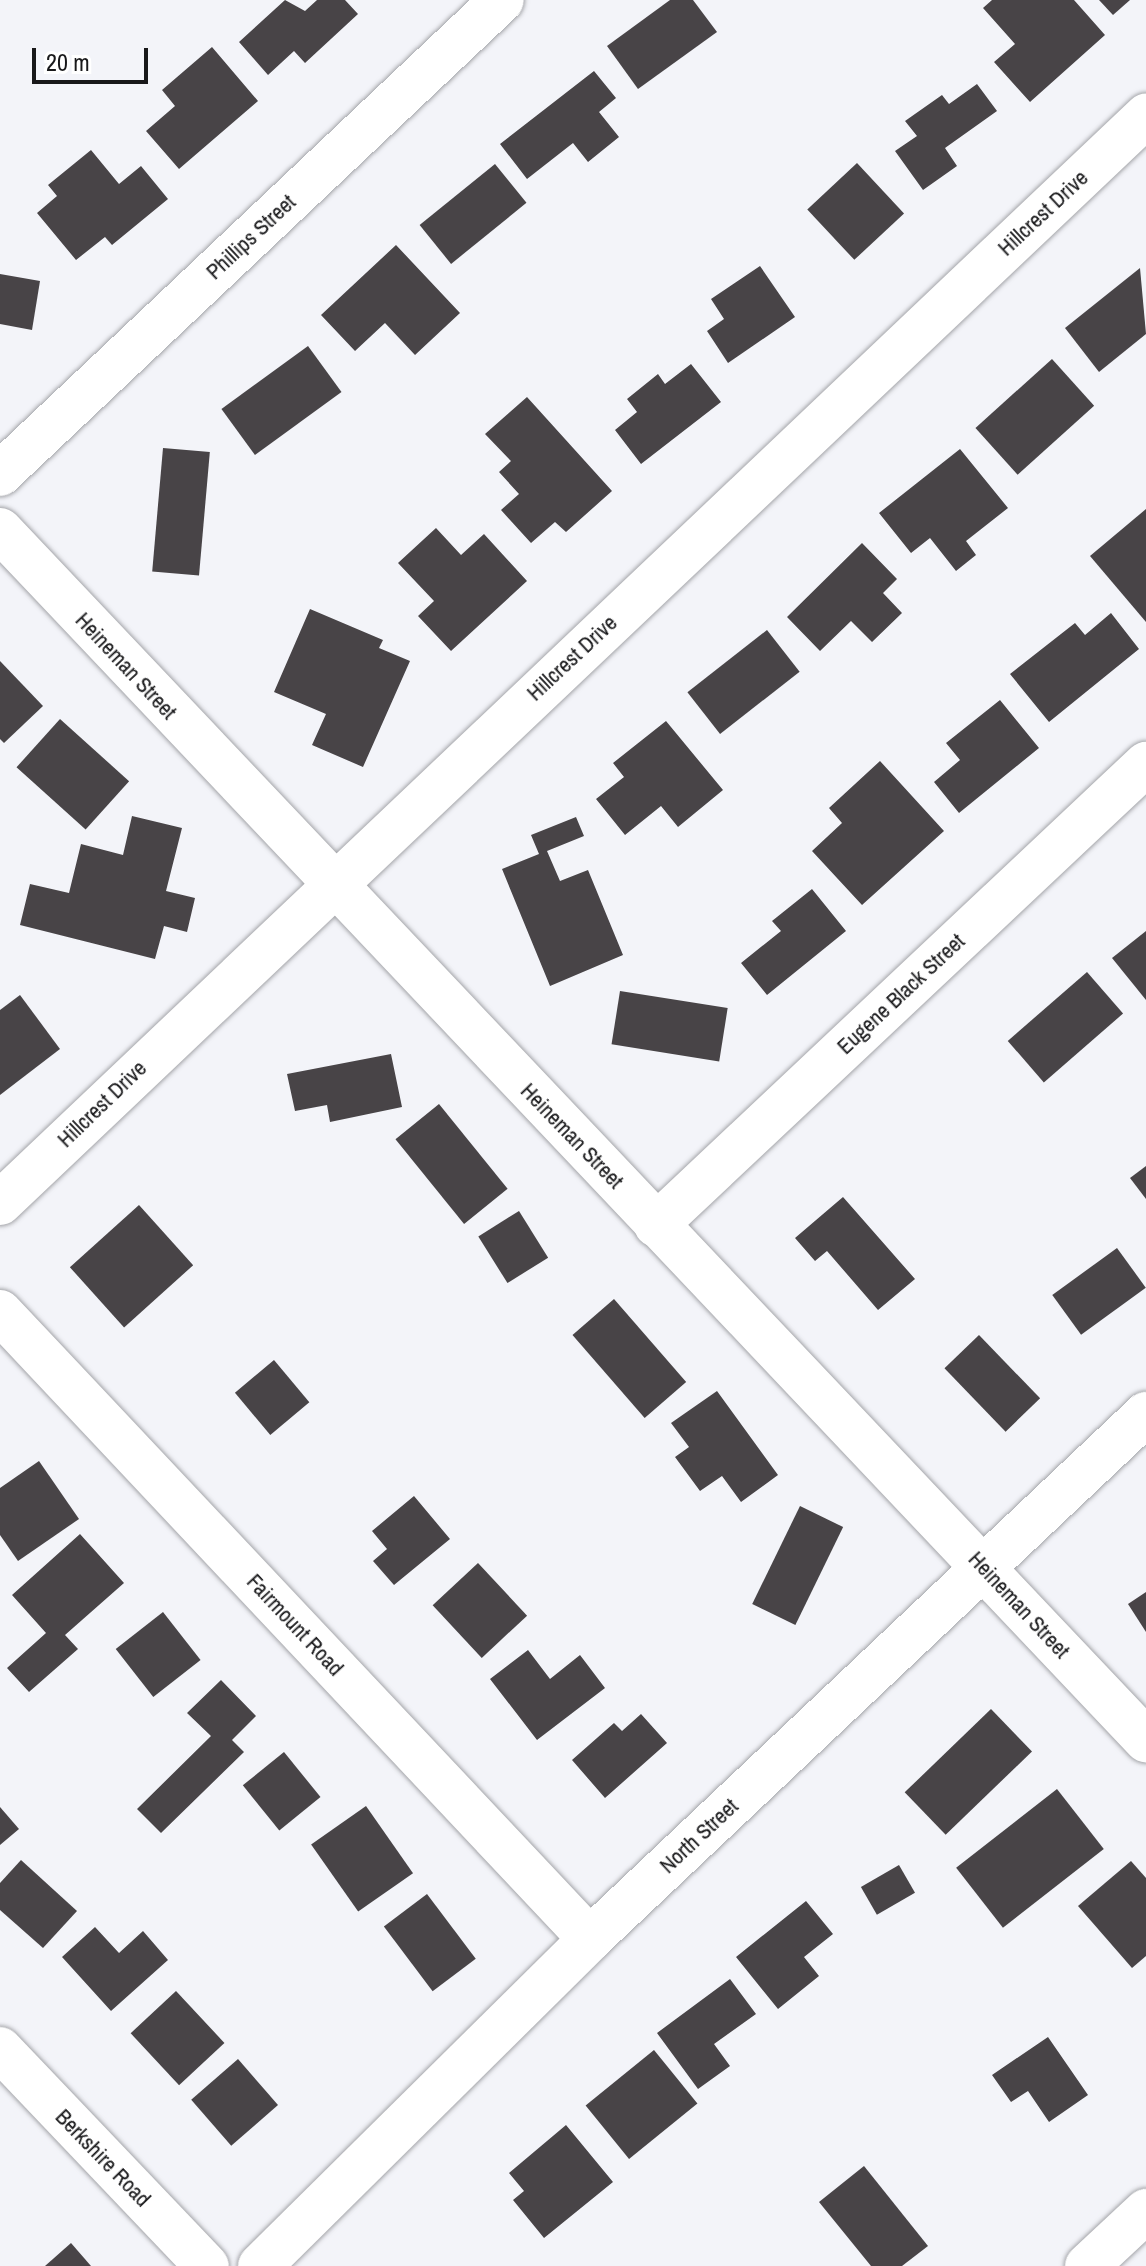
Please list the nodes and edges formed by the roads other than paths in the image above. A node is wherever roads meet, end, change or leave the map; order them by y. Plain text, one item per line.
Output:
1 (502, 0) edge
2 (1146, 116) edge
3 (0, 474) edge
4 (0, 530) edge
5 (1146, 764) edge
6 (331, 885) junction
7 (0, 1203) edge
8 (656, 1225) junction
9 (0, 1312) edge
10 (1146, 1414) edge
11 (983, 1568) junction
12 (1146, 1740) edge
13 (590, 1939) junction
14 (0, 2049) edge
15 (1146, 2211) edge
16 (207, 2266) edge
17 (260, 2266) edge
18 (1087, 2266) edge

1 - 3 street, Phillips Street
2 - 6 street, Hillcrest Drive
4 - 6 street, Heineman Street
5 - 8 street, Eugene Black Street
6 - 7 street, Hillcrest Drive
6 - 8 street, Heineman Street
8 - 11 street, Heineman Street
9 - 13 street, Fairmount Road
10 - 11 street, North Street
11 - 12 street, Heineman Street
11 - 13 street, North Street
13 - 17 street, North Street
14 - 16 street, Berkshire Road
15 - 18 street

